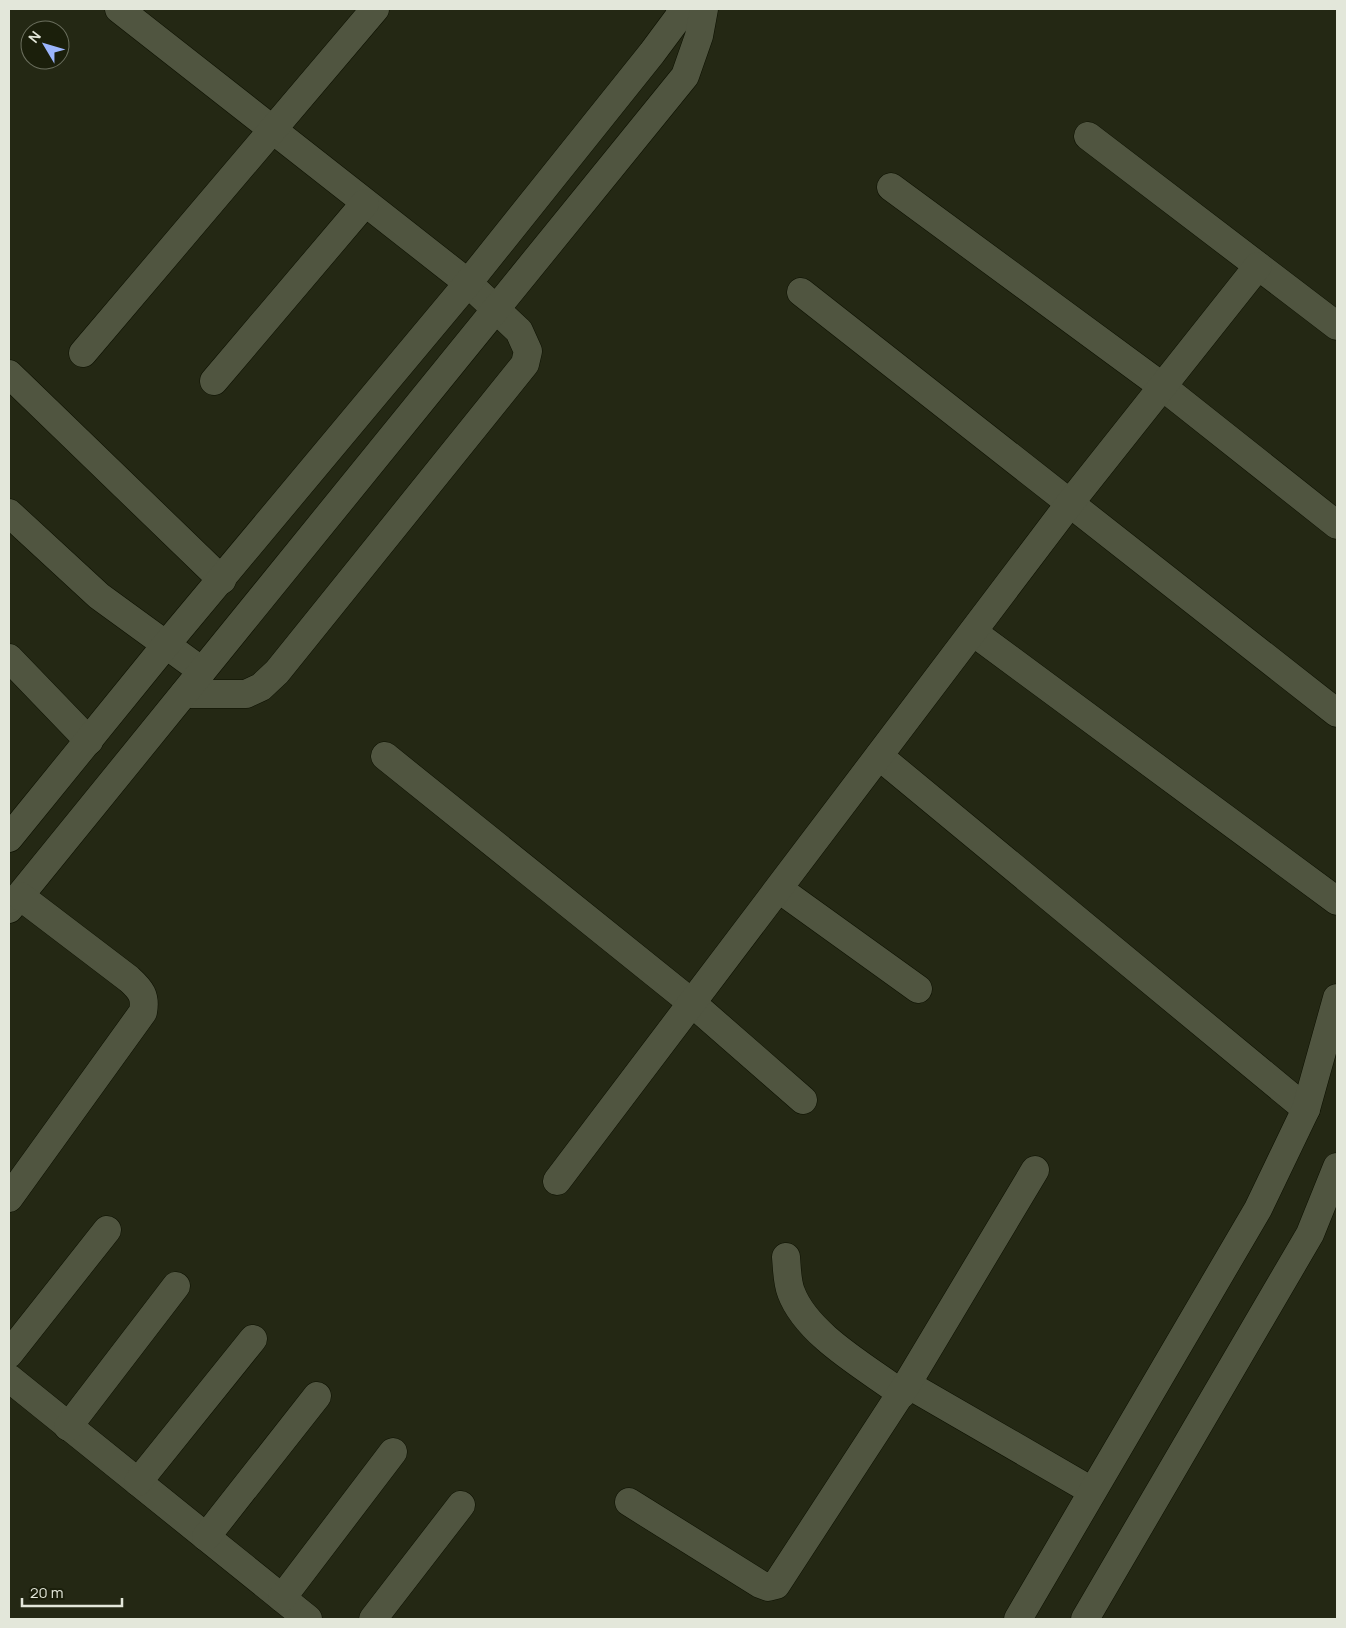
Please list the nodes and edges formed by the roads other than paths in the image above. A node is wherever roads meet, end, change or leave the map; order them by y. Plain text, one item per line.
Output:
1 (119, 9) edge
2 (375, 9) edge
3 (682, 9) edge
4 (704, 9) edge
5 (273, 130) junction
6 (1088, 136) dead end
7 (891, 187) dead end
8 (365, 203) junction
9 (1258, 266) junction
10 (468, 283) junction
11 (801, 292) dead end
12 (496, 308) junction
13 (1337, 326) edge
14 (83, 353) dead end
15 (9, 374) edge
16 (214, 380) dead end
17 (1163, 387) junction
18 (1070, 503) junction
19 (9, 513) edge
20 (1337, 526) edge
21 (222, 580) junction
22 (972, 632) junction
23 (165, 646) junction
24 (9, 658) edge
25 (202, 671) junction
26 (184, 694) junction
27 (1337, 713) edge
28 (89, 741) junction
29 (385, 756) dead end
30 (879, 756) junction
31 (9, 838) edge
32 (779, 888) junction
33 (1337, 901) edge
34 (14, 903) edge
35 (918, 989) dead end
36 (1337, 998) edge
37 (692, 1003) junction
38 (803, 1100) dead end
39 (1306, 1109) junction
40 (1035, 1170) dead end
41 (1336, 1172) edge
42 (557, 1181) dead end
43 (9, 1198) edge
44 (107, 1230) dead end
45 (786, 1257) dead end
46 (176, 1286) dead end
47 (253, 1339) dead end
48 (9, 1354) edge
49 (9, 1378) edge
50 (905, 1389) junction
51 (317, 1396) dead end
52 (68, 1427) junction
53 (393, 1452) dead end
54 (138, 1482) junction
55 (1092, 1491) junction
56 (629, 1502) dead end
57 (461, 1505) dead end
58 (206, 1537) junction
59 (282, 1598) junction
60 (308, 1619) edge
61 (373, 1619) edge
62 (1018, 1619) edge
63 (1085, 1619) edge

1 - 5 street
2 - 5 street
3 - 10 street
4 - 12 street
5 - 8 street
5 - 14 street
6 - 9 street
7 - 17 street
8 - 10 street
8 - 16 street
9 - 13 street
9 - 17 street
10 - 12 street
10 - 21 street
11 - 18 street
12 - 25 street
12 - 26 street
15 - 21 street
17 - 18 street
17 - 20 street
18 - 22 street
18 - 27 street
19 - 23 street
21 - 23 street
22 - 30 street
22 - 33 street
23 - 25 street
23 - 28 street
24 - 28 street
25 - 26 street
26 - 34 street
28 - 31 street
29 - 37 street
30 - 32 street
30 - 39 street
32 - 35 street
32 - 37 street
34 - 43 street
36 - 39 street
37 - 38 street
37 - 42 street
39 - 55 street
40 - 50 street
41 - 63 street
44 - 48 street
45 - 50 street
46 - 52 street
47 - 54 street
49 - 52 street
50 - 55 street
50 - 56 street
51 - 58 street
52 - 54 street
53 - 59 street
54 - 58 street
55 - 62 street
57 - 61 street
58 - 59 street
59 - 60 street

